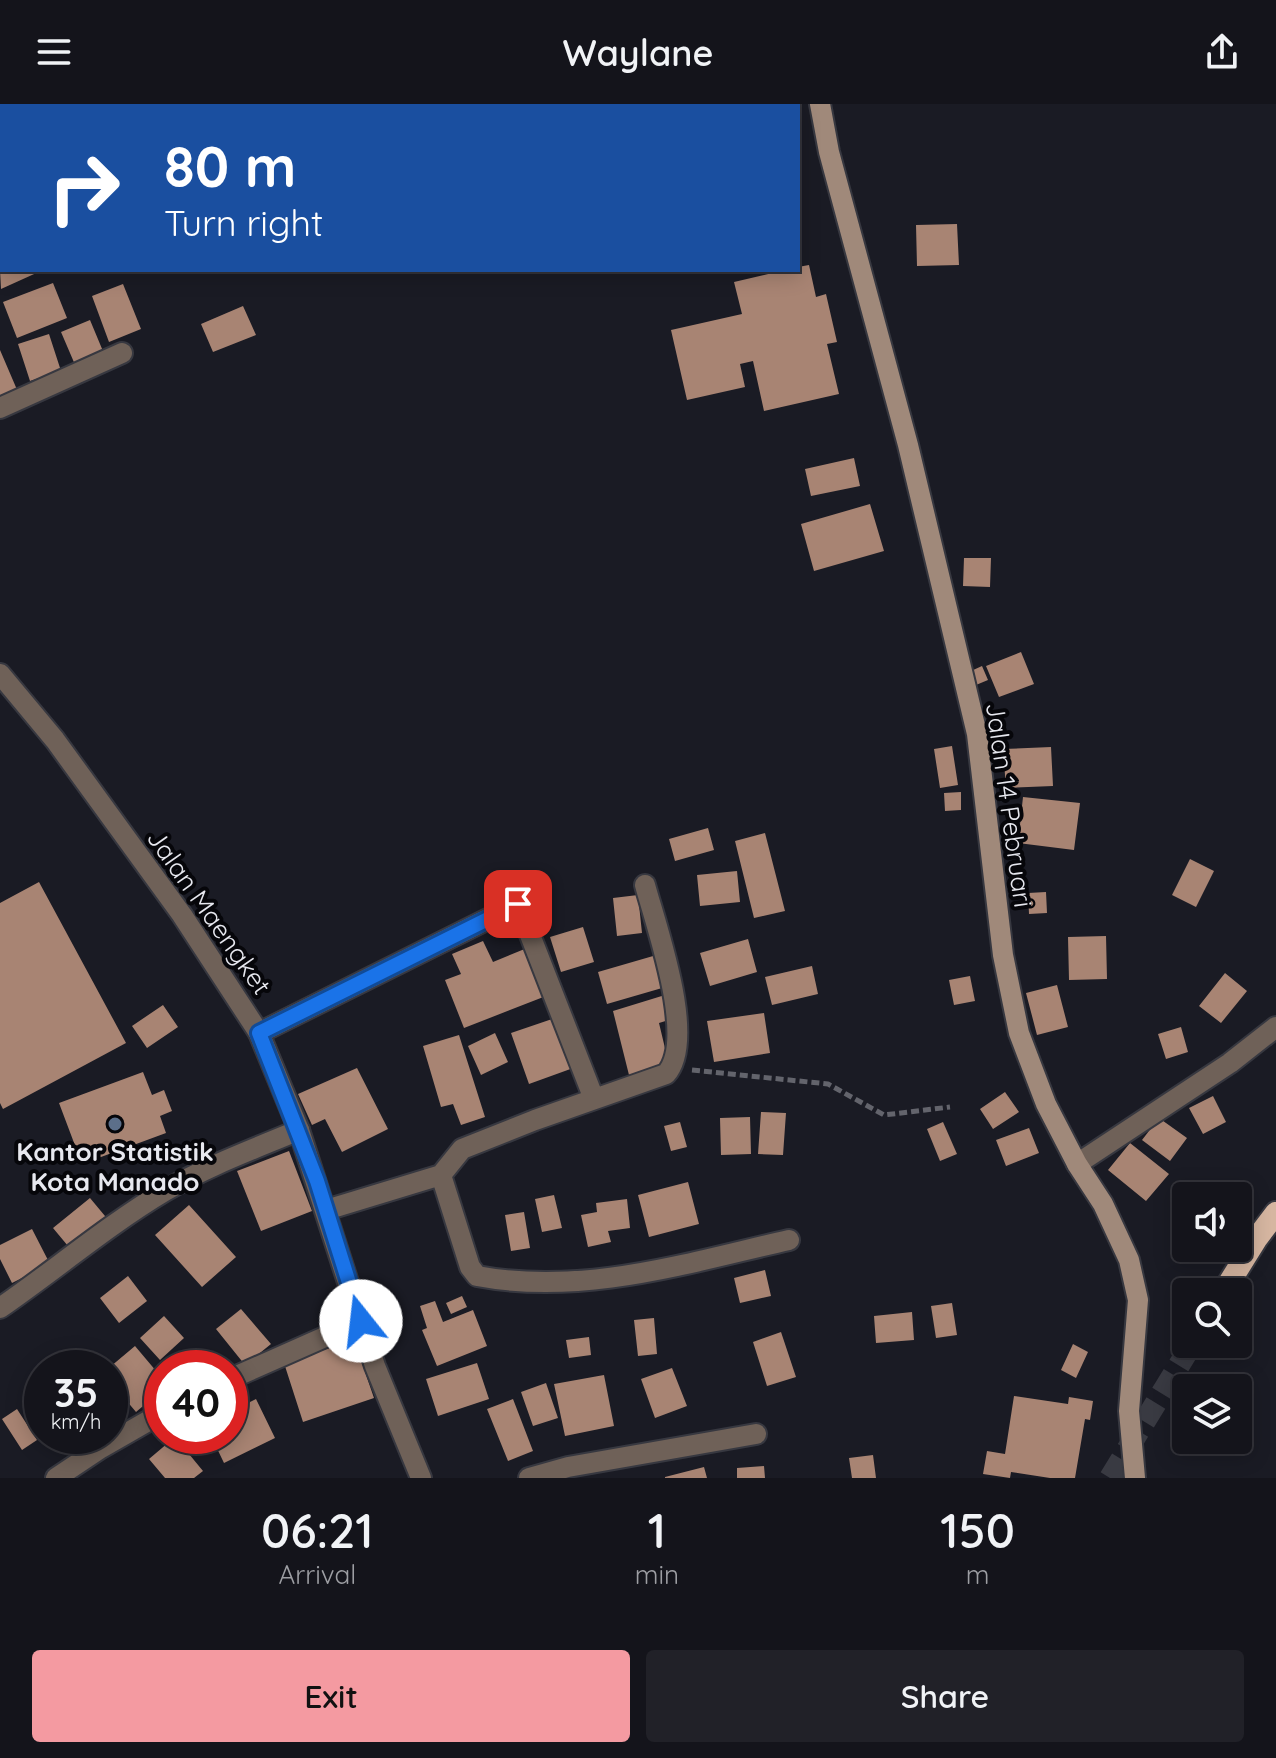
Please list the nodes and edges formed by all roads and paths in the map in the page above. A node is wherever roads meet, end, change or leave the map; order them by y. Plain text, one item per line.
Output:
1 (820, 104) edge
2 (122, 353) dead end
3 (0, 408) edge
4 (0, 674) edge
5 (645, 885) dead end
6 (1276, 1027) edge
7 (259, 1033) junction
8 (672, 1067) junction
9 (594, 1099) junction
10 (950, 1107) dead end
11 (299, 1130) junction
12 (1077, 1164) junction
13 (441, 1175) junction
14 (326, 1210) junction
15 (1276, 1213) edge
16 (789, 1240) dead end
17 (1232, 1278) edge
18 (0, 1308) edge
19 (361, 1321) junction
20 (248, 1371) edge
21 (144, 1423) edge
22 (756, 1434) dead end
23 (56, 1478) edge
24 (421, 1478) edge
25 (529, 1478) edge
26 (1134, 1478) edge

1 - 12 main road, Jalan 14 Pebruari
2 - 3 street
4 - 7 street, Jalan Maengket
5 - 8 street
6 - 12 street
7 - 9 street
7 - 11 street, Jalan Maengket
8 - 9 street
8 - 10 path
9 - 13 street
11 - 14 street, Jalan Maengket
11 - 18 street
12 - 26 main road, Jalan 14 Pebruari
13 - 14 street
13 - 16 street
14 - 19 street, Jalan Maengket
15 - 17 highway
19 - 20 street
19 - 24 street, Jalan Maengket
21 - 23 street
22 - 25 street

